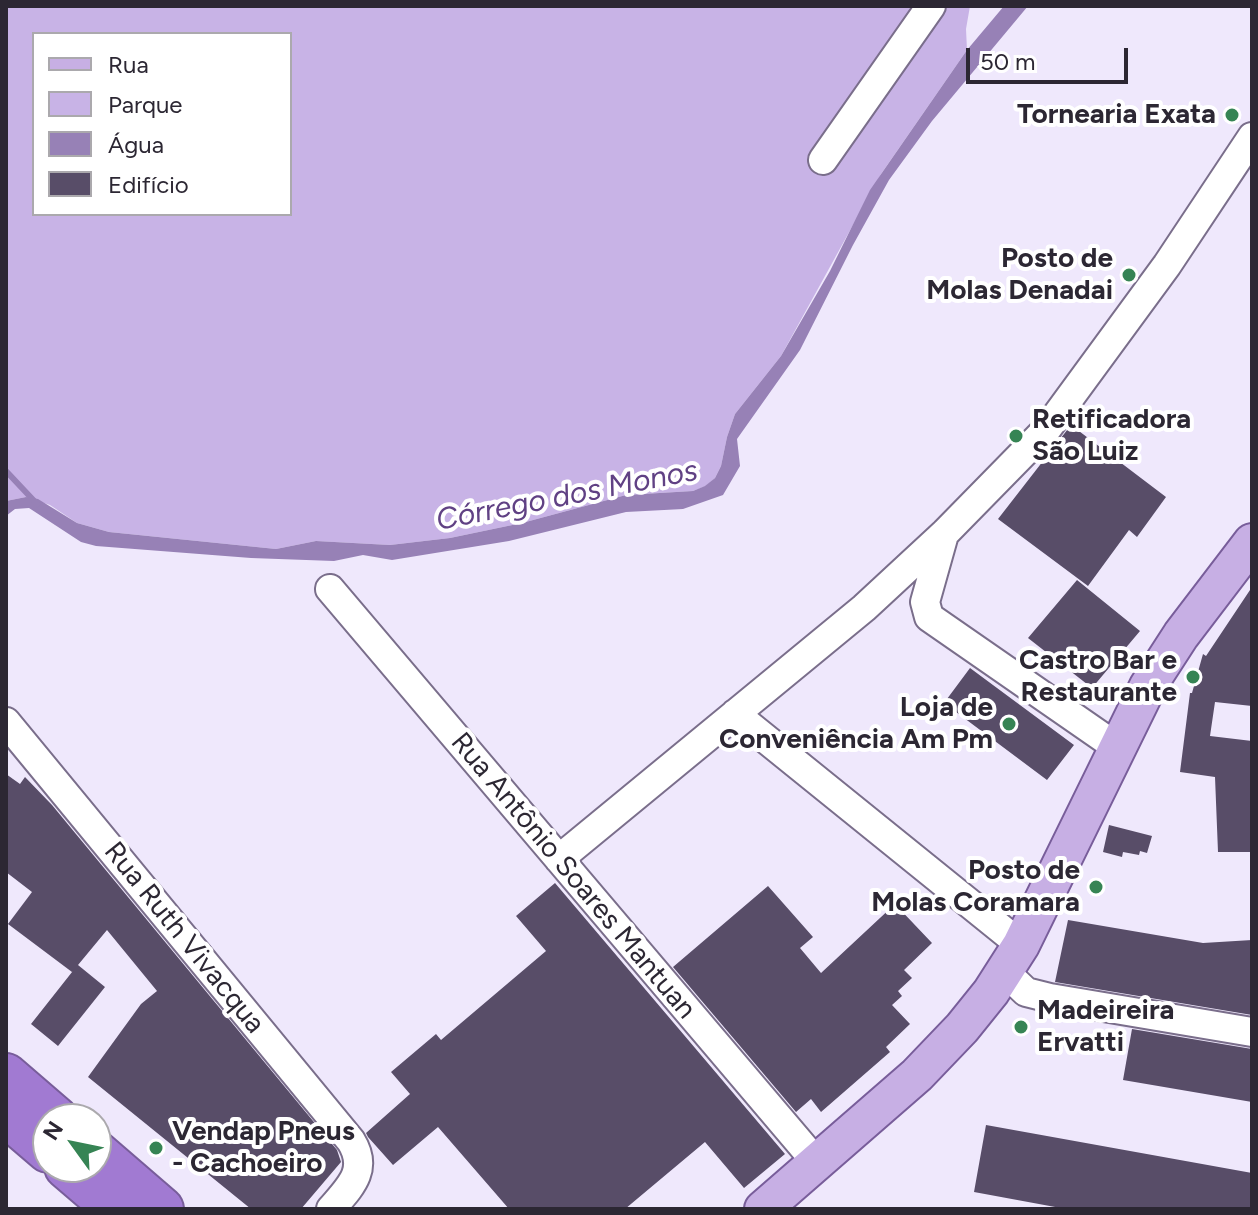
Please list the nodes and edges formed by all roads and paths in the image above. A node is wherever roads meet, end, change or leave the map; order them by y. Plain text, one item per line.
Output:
1 (931, 6) edge
2 (1252, 137) edge
3 (823, 160) dead end
4 (945, 533) junction
5 (1252, 542) edge
6 (330, 589) dead end
7 (735, 714) junction
8 (6, 722) edge
9 (1118, 748) junction
10 (559, 859) junction
11 (1013, 959) junction
12 (1252, 1032) edge
13 (6, 1075) edge
14 (38, 1103) edge
15 (6, 1115) edge
16 (32, 1137) edge
17 (817, 1163) junction
18 (112, 1166) edge
19 (85, 1183) edge
20 (115, 1209) edge
21 (162, 1209) edge
22 (331, 1209) edge
23 (763, 1209) edge

1 - 3 street
2 - 4 street
4 - 7 street
4 - 9 street
5 - 9 main road
6 - 10 street, Rua Antônio Soares Mantuan
7 - 10 street
7 - 11 street
8 - 22 street, Rua Ruth Vivacqua
9 - 11 main road
10 - 17 street, Rua Antônio Soares Mantuan
11 - 12 street
11 - 17 main road
13 - 14 highway
15 - 16 highway
17 - 23 main road
18 - 21 highway
19 - 20 highway

